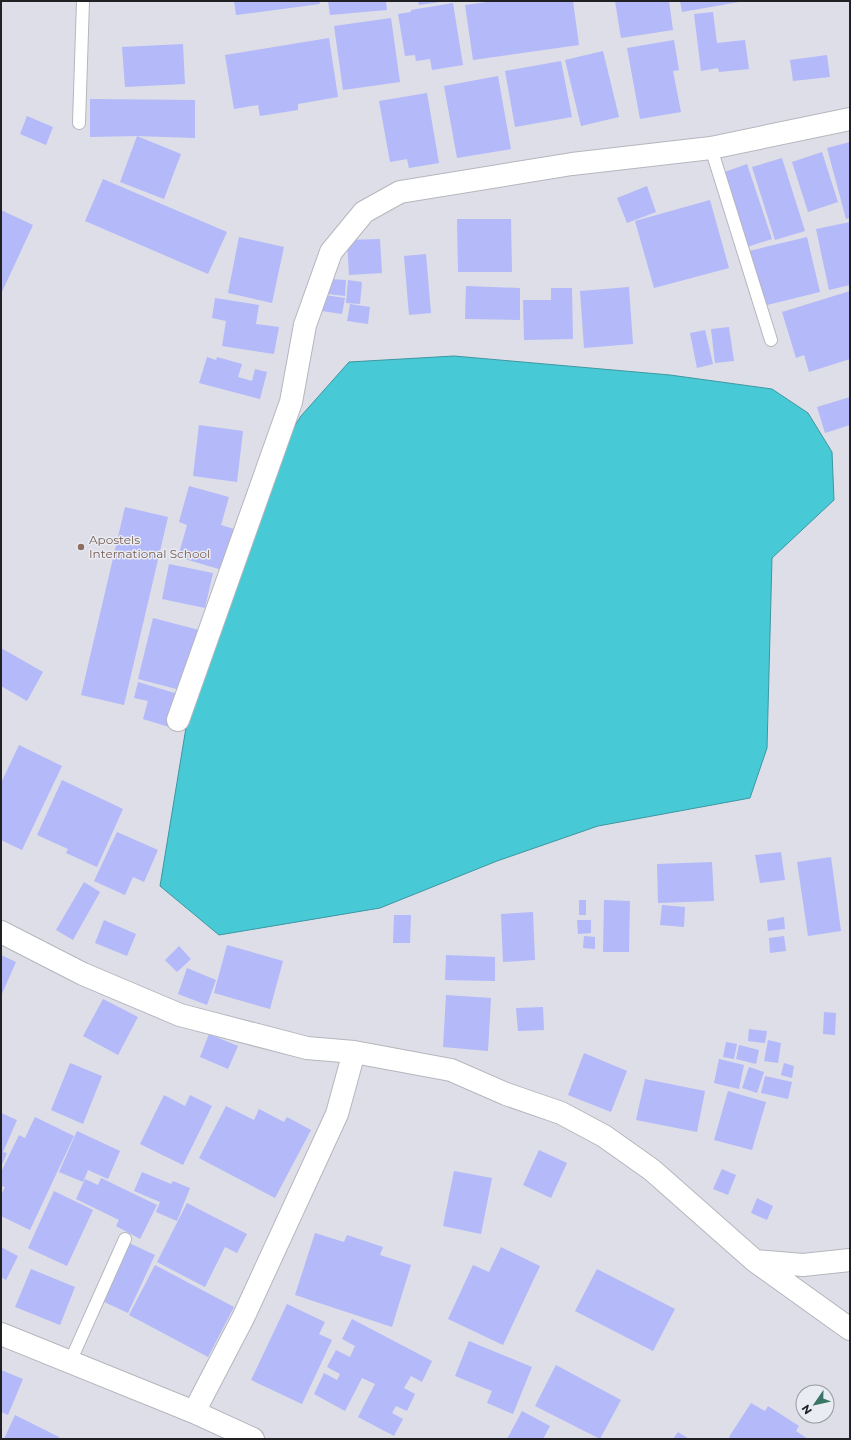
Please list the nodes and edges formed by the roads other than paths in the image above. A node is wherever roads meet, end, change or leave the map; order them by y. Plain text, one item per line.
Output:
1 (83, 1) edge
2 (850, 119) edge
3 (79, 123) dead end
4 (711, 148) junction
5 (772, 340) dead end
6 (178, 720) dead end
7 (1, 932) edge
8 (354, 1052) junction
9 (125, 1239) dead end
10 (850, 1260) edge
11 (756, 1261) junction
12 (850, 1329) edge
13 (1, 1334) edge
14 (70, 1362) junction
15 (194, 1412) junction
16 (253, 1439) edge

1 - 3 lane
2 - 4 street
4 - 5 lane
4 - 6 street
7 - 8 street
8 - 11 street
8 - 15 street
9 - 14 lane
10 - 11 street
11 - 12 street
13 - 14 street
14 - 15 street
15 - 16 street

